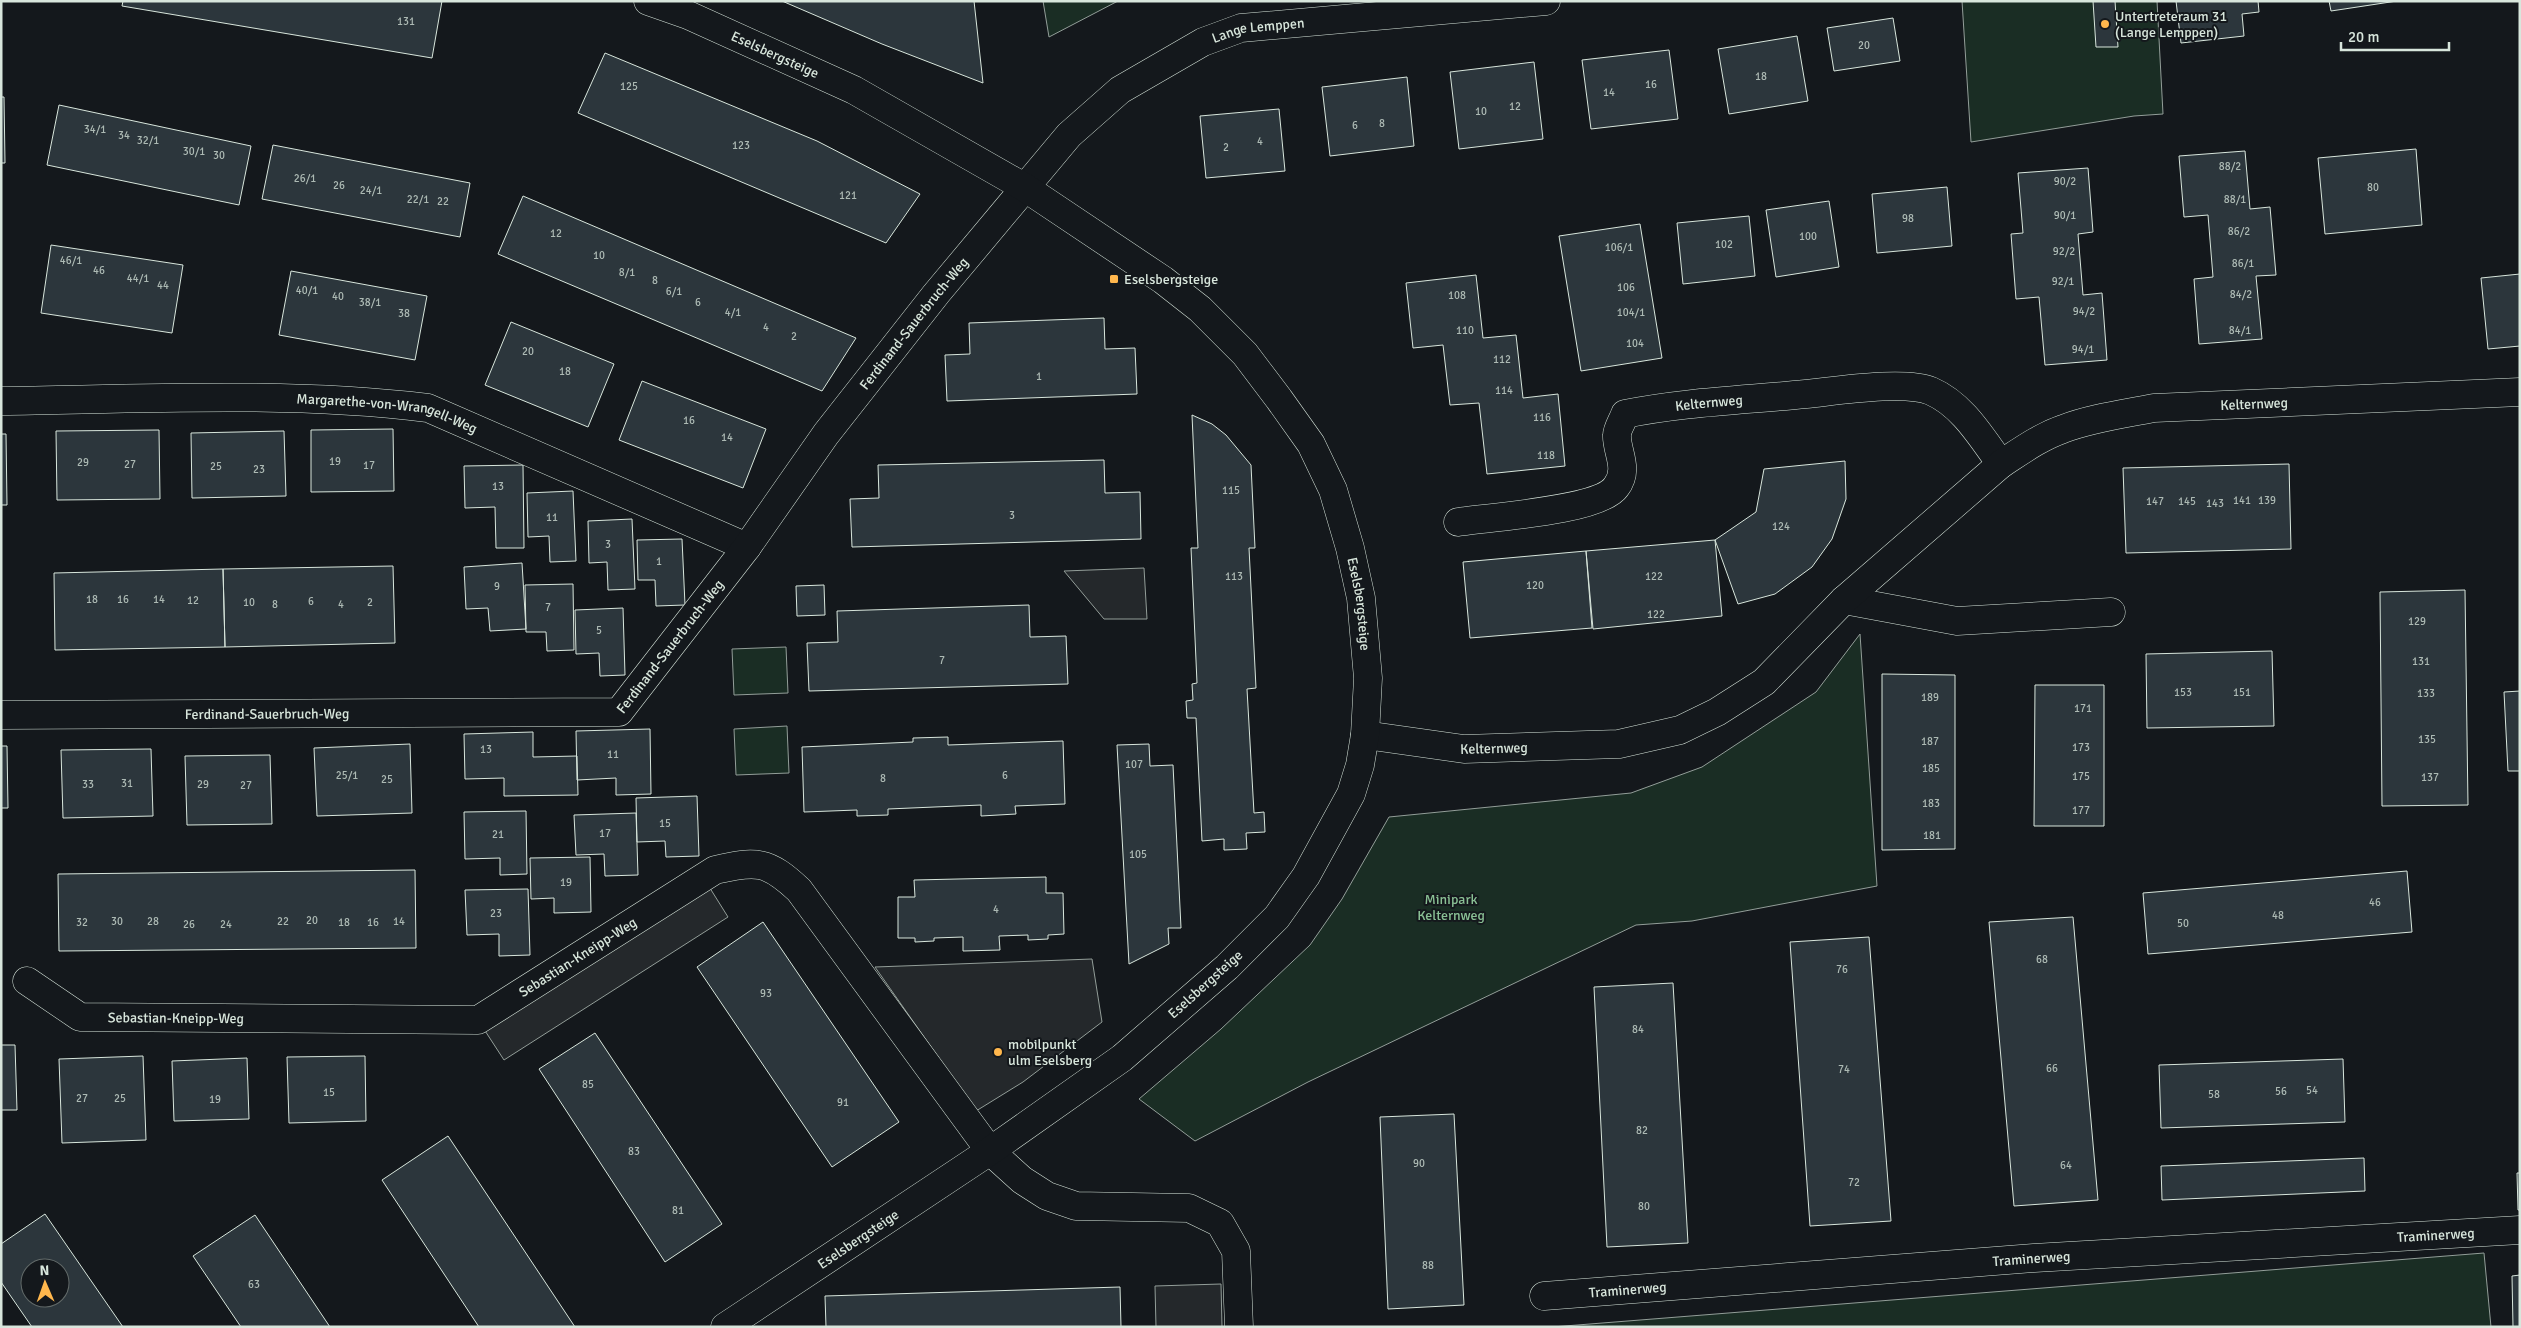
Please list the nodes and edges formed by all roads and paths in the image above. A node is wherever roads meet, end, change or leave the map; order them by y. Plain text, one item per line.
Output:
1 (648, 1) edge
2 (1546, 1) edge
3 (1024, 187) junction
4 (2520, 392) edge
5 (1, 401) edge
6 (2001, 464) junction
7 (1458, 522) dead end
8 (747, 547) junction
9 (1844, 600) junction
10 (2111, 612) dead end
11 (1, 715) edge
12 (1365, 735) junction
13 (27, 981) dead end
14 (990, 1151) junction
15 (2520, 1230) edge
16 (1544, 1296) dead end
17 (725, 1327) edge
18 (1239, 1327) edge

1 - 3 street, Eselsbergsteige
2 - 3 street, Lange Lemppen
3 - 8 street, Ferdinand-Sauerbruch-Weg
3 - 12 street, Eselsbergsteige
4 - 6 street, Kelternweg
5 - 8 street, Margarethe-von-Wrangell-Weg
6 - 7 street, Kelternweg
6 - 9 street, Kelternweg
8 - 11 street, Ferdinand-Sauerbruch-Weg
9 - 10 street
9 - 12 street, Kelternweg
12 - 14 street, Eselsbergsteige
13 - 14 street, Sebastian-Kneipp-Weg
14 - 17 street, Eselsbergsteige
14 - 18 street
15 - 16 street, Traminerweg

